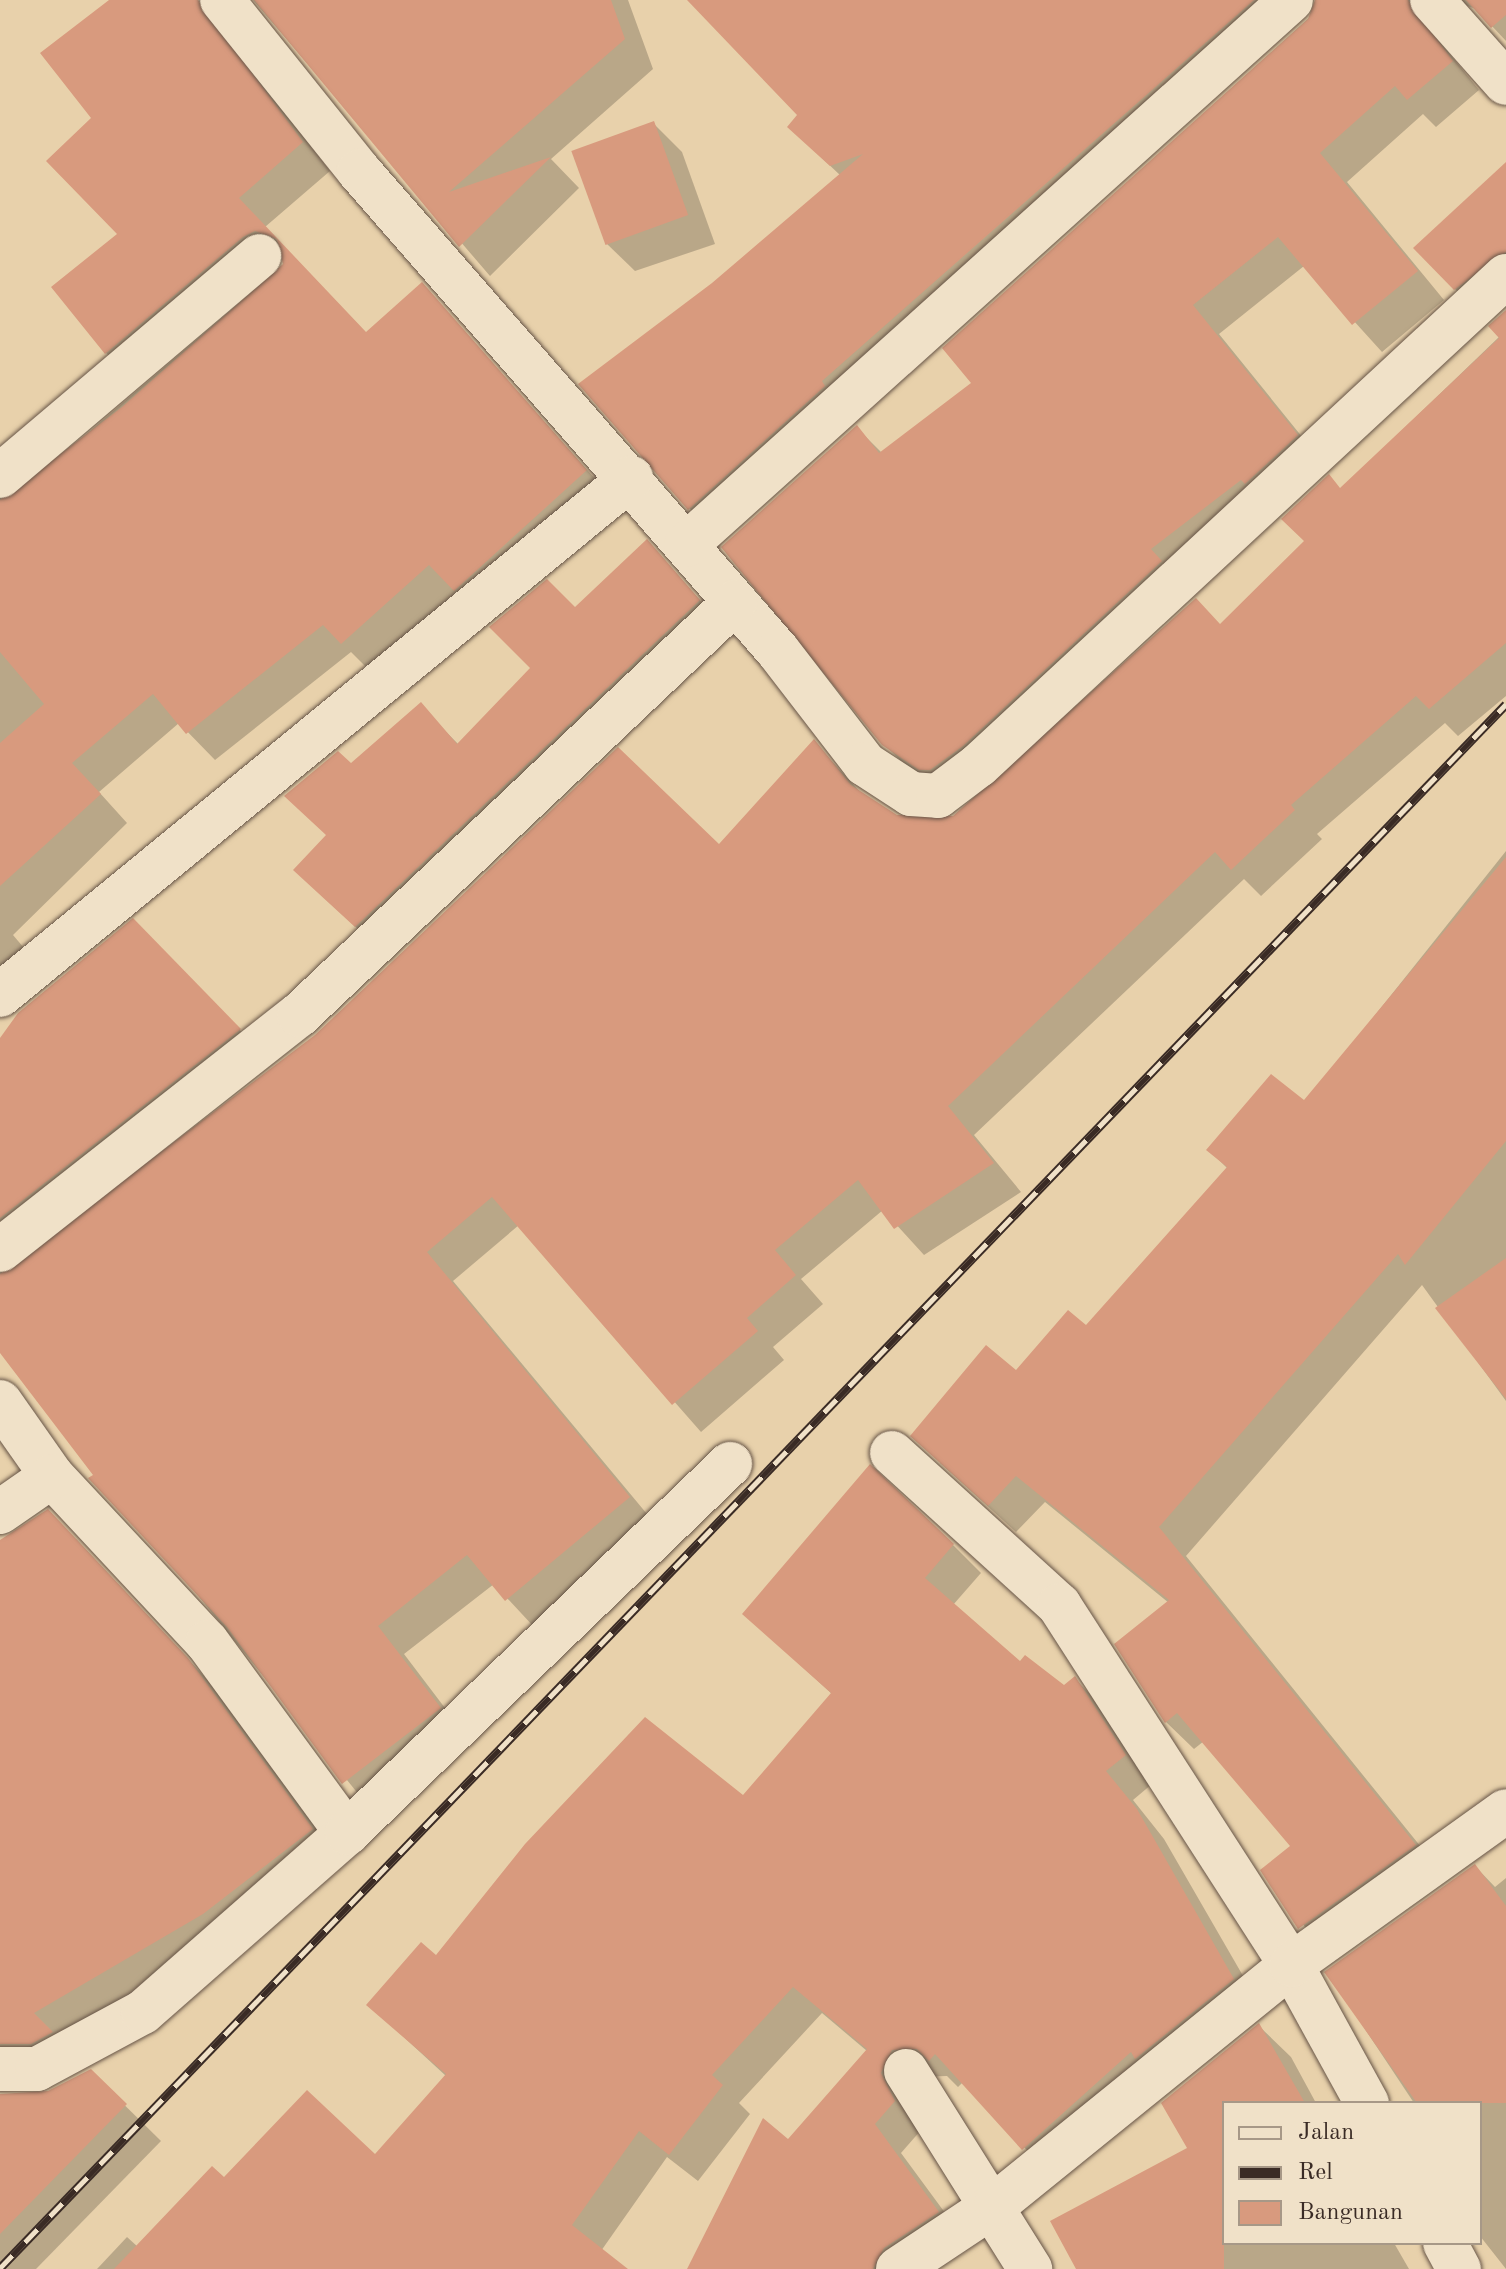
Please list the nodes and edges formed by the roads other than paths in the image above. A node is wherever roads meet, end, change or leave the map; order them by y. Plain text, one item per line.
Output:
1 (222, 0) edge
2 (1291, 0) edge
3 (1432, 0) edge
4 (1506, 83) edge
5 (259, 256) dead end
6 (1506, 276) edge
7 (0, 476) edge
8 (631, 478) junction
9 (686, 545) junction
10 (735, 602) junction
11 (0, 995) edge
12 (0, 1250) edge
13 (0, 1402) edge
14 (892, 1453) dead end
15 (730, 1464) dead end
16 (52, 1476) junction
17 (0, 1512) edge
18 (1506, 1811) edge
19 (347, 1833) junction
20 (1291, 1965) junction
21 (0, 2069) edge
22 (906, 2071) dead end
23 (1366, 2101) edge
24 (996, 2204) junction
25 (1446, 2245) edge
26 (898, 2269) edge
27 (1030, 2269) edge
28 (1459, 2269) edge

1 - 8 street
2 - 9 street
3 - 4 street
5 - 7 street
6 - 10 street
8 - 9 street
8 - 11 street
9 - 10 street
10 - 12 street
13 - 16 street
14 - 20 street
15 - 19 street
16 - 17 street
16 - 19 street
18 - 20 street
19 - 21 street
20 - 23 street
20 - 24 street
22 - 24 street
24 - 26 street
24 - 27 street
25 - 28 street

